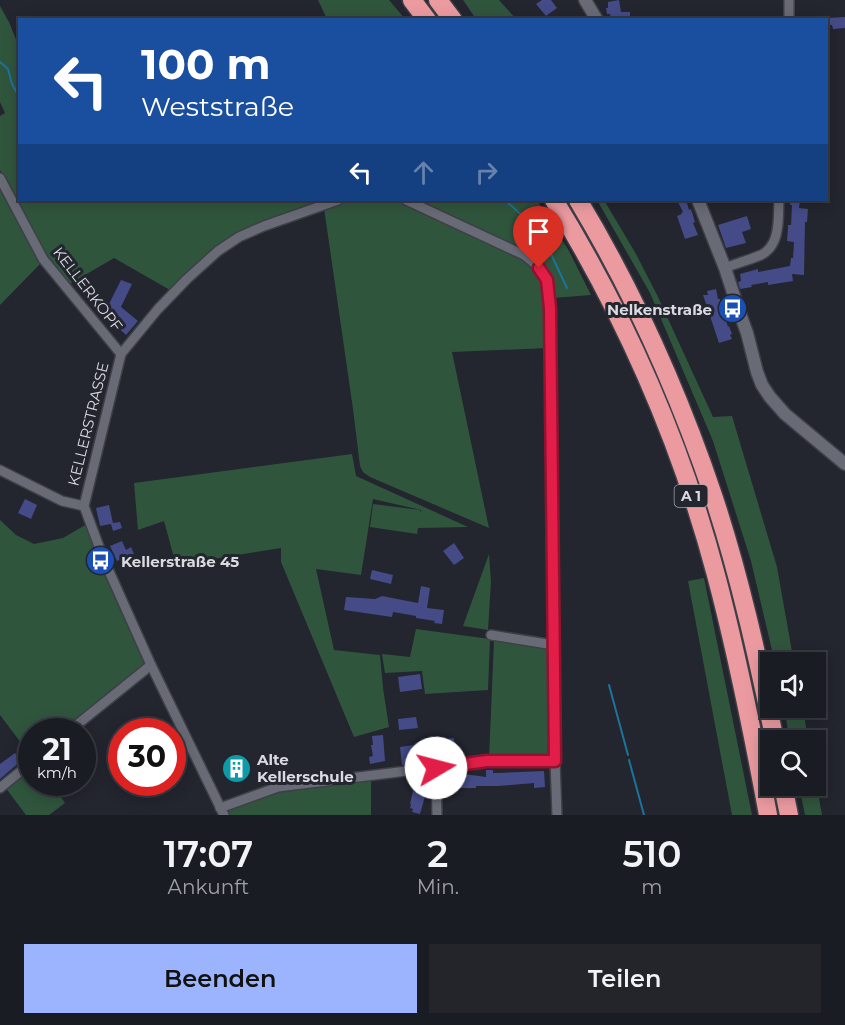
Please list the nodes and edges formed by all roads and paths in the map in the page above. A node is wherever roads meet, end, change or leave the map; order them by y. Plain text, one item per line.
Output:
1 (412, 0) edge
2 (438, 0) edge
3 (585, 0) edge
4 (789, 0) edge
5 (426, 18) edge
6 (452, 18) edge
7 (596, 18) edge
8 (789, 18) edge
9 (0, 178) edge
10 (335, 201) edge
11 (408, 201) edge
12 (555, 201) edge
13 (579, 201) edge
14 (698, 201) edge
15 (779, 201) edge
16 (725, 268) junction
17 (121, 354) junction
18 (845, 464) edge
19 (0, 470) edge
20 (84, 506) junction
21 (491, 635) dead end
22 (554, 645) junction
23 (151, 665) junction
24 (86, 718) edge
25 (773, 730) edge
26 (555, 761) junction
27 (436, 768) junction
28 (18, 773) edge
29 (0, 788) edge
30 (785, 796) edge
31 (222, 811) edge
32 (436, 815) edge
33 (557, 815) edge
34 (768, 815) edge
35 (789, 815) edge

1 - 5 highway
2 - 6 highway
3 - 7 street
4 - 8 street
9 - 17 street, KELLERKOPF
10 - 17 street, KELLERSTRASSE
11 - 22 street
12 - 34 highway, A 1
13 - 25 highway, A 1
14 - 16 street
15 - 16 street
16 - 18 street
17 - 20 street, KELLERSTRASSE
19 - 20 street
20 - 23 street, KELLERSTRASSE
21 - 22 street
22 - 26 street
23 - 24 street
23 - 31 street, KELLERSTRASSE
26 - 27 street
26 - 33 street
27 - 31 street
27 - 32 street
28 - 29 street
30 - 35 highway

